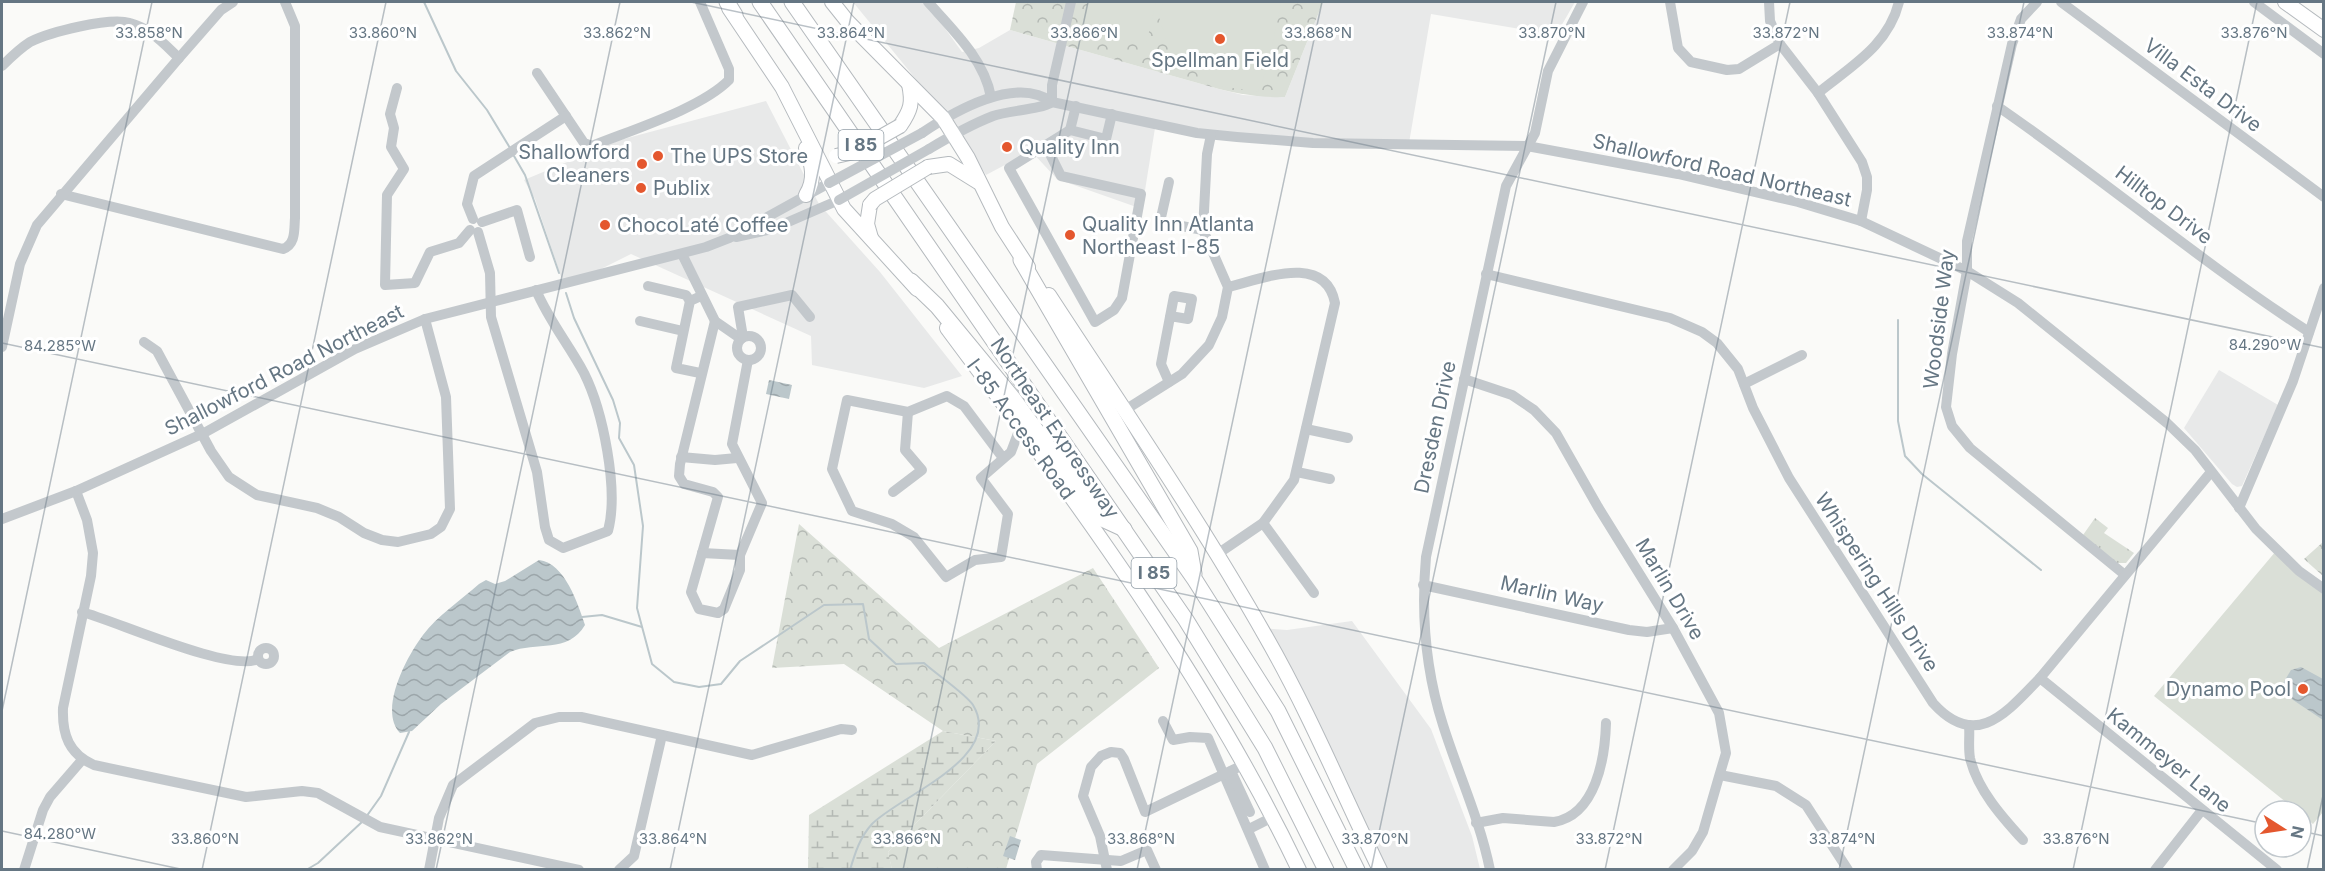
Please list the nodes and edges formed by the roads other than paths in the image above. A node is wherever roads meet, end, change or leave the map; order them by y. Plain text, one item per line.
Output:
1 (233, 2) edge
2 (285, 2) edge
3 (700, 2) edge
4 (760, 2) edge
5 (792, 2) edge
6 (832, 2) edge
7 (928, 2) edge
8 (1071, 2) edge
9 (1583, 2) edge
10 (1670, 2) edge
11 (1769, 2) edge
12 (1899, 2) edge
13 (2037, 2) edge
14 (2061, 2) edge
15 (2254, 2) edge
16 (2285, 2) edge
17 (729, 6) edge
18 (2321, 28) edge
19 (2307, 41) junction
20 (1780, 44) junction
21 (2324, 54) edge
22 (179, 58) junction
23 (2, 66) edge
24 (537, 73) dead end
25 (909, 84) junction
26 (398, 88) dead end
27 (1818, 93) junction
28 (991, 97) junction
29 (1053, 102) junction
30 (1076, 106) junction
31 (1997, 106) junction
32 (1112, 114) junction
33 (566, 116) junction
34 (943, 118) junction
35 (802, 125) junction
36 (1070, 130) junction
37 (954, 134) junction
38 (1211, 135) junction
39 (812, 142) junction
40 (1046, 146) junction
41 (1527, 146) junction
42 (1169, 182) dead end
43 (829, 183) junction
44 (980, 183) junction
45 (61, 194) junction
46 (806, 195) junction
47 (2324, 197) edge
48 (839, 200) junction
49 (1861, 221) junction
50 (477, 229) junction
51 (1203, 230) junction
52 (729, 238) junction
53 (872, 240) junction
54 (682, 254) junction
55 (531, 257) dead end
56 (1021, 260) junction
57 (1967, 271) junction
58 (1486, 274) junction
59 (911, 281) junction
60 (648, 286) dead end
61 (1228, 287) junction
62 (2324, 288) edge
63 (536, 290) junction
64 (701, 296) junction
65 (690, 300) junction
66 (491, 301) junction
67 (1170, 316) dead end
68 (810, 317) dead end
69 (425, 319) junction
70 (640, 321) dead end
71 (715, 321) junction
72 (683, 331) junction
73 (2308, 332) junction
74 (742, 338) junction
75 (144, 342) dead end
76 (2, 347) edge
77 (1802, 355) dead end
78 (748, 360) junction
79 (700, 373) junction
80 (1464, 379) junction
81 (1169, 382) junction
82 (1744, 384) junction
83 (1125, 410) junction
84 (908, 412) junction
85 (1020, 428) junction
86 (1306, 429) junction
87 (204, 433) junction
88 (1348, 438) dead end
89 (1035, 448) junction
90 (1007, 455) junction
91 (681, 458) junction
92 (737, 458) junction
93 (1297, 472) junction
94 (2211, 472) junction
95 (1330, 479) dead end
96 (76, 491) junction
97 (893, 492) dead end
98 (2239, 508) junction
99 (2, 519) edge
100 (1263, 523) junction
101 (1125, 530) junction
102 (702, 553) junction
103 (740, 555) junction
104 (1216, 555) junction
105 (2125, 575) junction
106 (1195, 580) junction
107 (1423, 585) junction
108 (2324, 589) edge
109 (1314, 593) dead end
110 (82, 612) junction
111 (1673, 628) junction
112 (258, 658) dead end
113 (2040, 678) junction
114 (1162, 721) dead end
115 (1606, 723) dead end
116 (1969, 726) junction
117 (852, 730) dead end
118 (662, 735) junction
119 (82, 760) junction
120 (1245, 764) junction
121 (1228, 773) junction
122 (1720, 775) junction
123 (2202, 810) junction
124 (1269, 811) junction
125 (1247, 814) junction
126 (1476, 823) junction
127 (1249, 829) junction
128 (436, 838) junction
129 (2023, 840) dead end
130 (1107, 865) edge
131 (24, 870) edge
132 (429, 870) edge
133 (579, 870) edge
134 (619, 870) edge
135 (1037, 870) edge
136 (1156, 870) edge
137 (1265, 870) edge
138 (1299, 870) edge
139 (1326, 870) edge
140 (1357, 870) edge
141 (1380, 870) edge
142 (1490, 870) edge
143 (1673, 870) edge
144 (1848, 870) edge
145 (2155, 870) edge
146 (2277, 870) edge

1 - 22 street
2 - 45 street
3 - 33 street
4 - 101 highway, Northeast Expressway / I 85
5 - 106 highway, Northeast Expressway / I 85
6 - 25 main road
7 - 28 street
8 - 29 street
9 - 41 street, Dresden Drive
10 - 20 street
11 - 20 street
12 - 27 street
13 - 31 street, Woodside Way
14 - 47 street, Villa Esta Drive
15 - 19 street
16 - 18 main road
17 - 35 main road, I-85 Access Road
18 - 19 street
19 - 21 street
20 - 27 street
22 - 23 street
22 - 45 street
24 - 33 street
25 - 34 main road
25 - 39 main road, bridge
26 - 50 street
27 - 49 street
28 - 29 street, Shallowford Road Northeast
28 - 34 street, Shallowford Road Northeast
29 - 30 street, Shallowford Road Northeast
29 - 37 street, Shallowford Road Northeast
30 - 32 street, Shallowford Road Northeast
30 - 36 street
31 - 57 street, Woodside Way
31 - 73 street, Hilltop Drive
32 - 36 street
32 - 38 street, Shallowford Road Northeast
33 - 50 street
34 - 37 main road
34 - 43 street, Shallowford Road Northeast, bridge
35 - 39 main road, I-85 Access Road
35 - 46 main road
36 - 40 street
37 - 44 main road
37 - 48 street, Shallowford Road Northeast, bridge
38 - 41 street, Shallowford Road Northeast
38 - 51 street
39 - 43 main road, I-85 Access Road
40 - 40 street
41 - 49 street, Shallowford Road Northeast
41 - 58 street, Dresden Drive
42 - 51 street
43 - 46 street, Shallowford Road Northeast
43 - 48 main road, I-85 Access Road
44 - 53 main road, bridge
44 - 56 main road
45 - 76 street
46 - 52 street, Shallowford Road Northeast
48 - 52 street, Shallowford Road Northeast
48 - 53 main road, I-85 Access Road
49 - 57 street, Shallowford Road Northeast
50 - 55 street
50 - 66 street
51 - 61 street
52 - 54 street, Shallowford Road Northeast
53 - 59 main road, I-85 Access Road
54 - 63 street, Shallowford Road Northeast
54 - 64 street
56 - 83 main road
56 - 106 highway
57 - 94 street, Shallowford Road Northeast
57 - 105 street, Woodside Way
58 - 80 street, Dresden Drive
58 - 82 street, Whispering Hills Drive
59 - 85 main road, I-85 Access Road
59 - 101 highway
60 - 65 street
61 - 81 street
61 - 86 street
62 - 73 street
63 - 66 street, Shallowford Road Northeast
63 - 66 street
64 - 65 street
64 - 71 street
65 - 72 street
66 - 69 street, Shallowford Road Northeast
67 - 81 street
68 - 74 street
69 - 87 street, Shallowford Road Northeast
69 - 87 street
70 - 72 street
71 - 74 street
71 - 79 street
72 - 79 street
73 - 98 street
74 - 78 street
74 - 78 street
75 - 87 street
77 - 82 street
78 - 92 street
79 - 91 street
80 - 107 street, Dresden Drive
80 - 111 street, Marlin Drive
81 - 83 street
82 - 116 street, Whispering Hills Drive
83 - 104 main road
84 - 90 street
84 - 90 street
84 - 97 street
85 - 89 main road, I-85 Access Road
85 - 90 street
86 - 88 street
86 - 93 street
87 - 96 street, Shallowford Road Northeast
89 - 90 street
89 - 120 main road, I-85 Access Road
91 - 92 street
91 - 102 street
92 - 103 street
93 - 95 street
93 - 100 street
94 - 98 street, Shallowford Road Northeast
94 - 105 street
96 - 99 street, Shallowford Road Northeast
96 - 110 street
98 - 108 street, Shallowford Road Northeast
100 - 104 street
100 - 109 street
101 - 139 highway, Northeast Expressway / I 85
102 - 103 street
102 - 103 street
104 - 141 main road
105 - 113 street
106 - 140 highway, Northeast Expressway / I 85
107 - 111 street, Marlin Way
107 - 126 street, Dresden Drive
110 - 112 street
110 - 119 street
111 - 122 street, Marlin Drive
113 - 116 street
113 - 123 street, Kammeyer Lane
114 - 121 street
115 - 126 street
116 - 129 street
117 - 118 street
118 - 128 street
118 - 134 street
119 - 128 street
119 - 131 street
120 - 121 street
120 - 124 main road, I-85 Access Road
121 - 125 street
121 - 130 street
122 - 143 street, Marlin Drive
122 - 144 street
123 - 145 street
123 - 146 street, Kammeyer Lane
124 - 125 street
124 - 127 street
124 - 138 main road, I-85 Access Road
125 - 127 street
126 - 142 street, Dresden Drive
127 - 137 street
128 - 132 street
128 - 133 street
130 - 135 street
130 - 136 street

